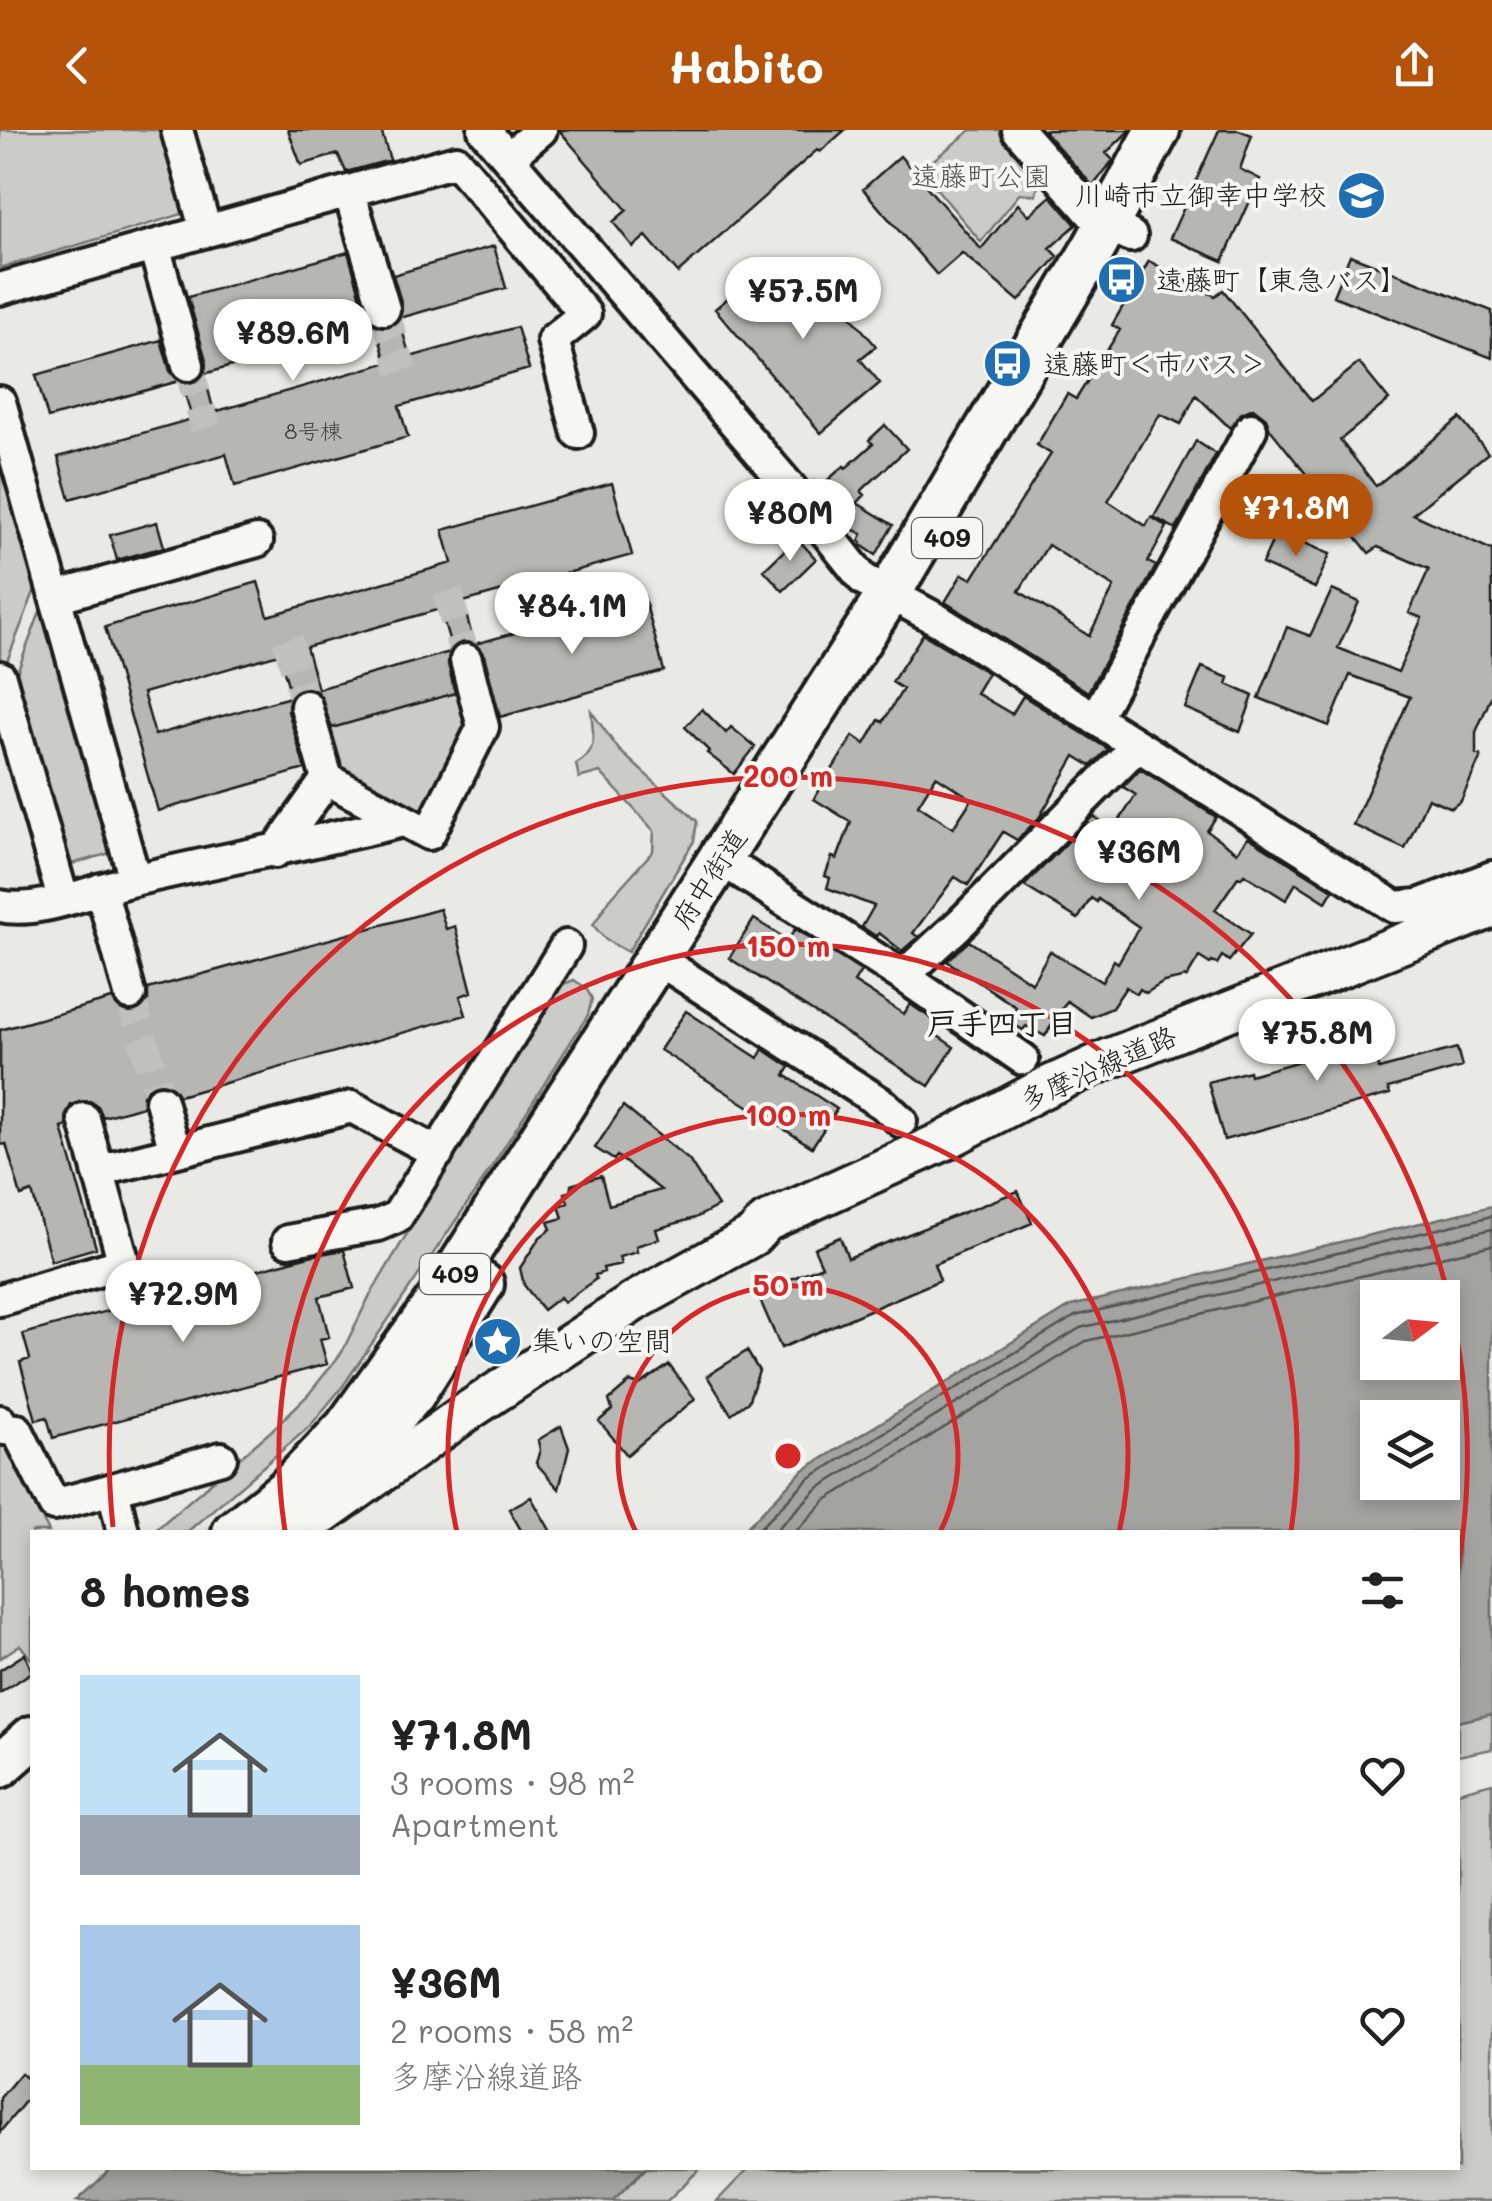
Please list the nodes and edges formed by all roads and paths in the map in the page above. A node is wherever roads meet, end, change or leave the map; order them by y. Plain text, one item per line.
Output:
1 (176, 130) edge
2 (484, 130) edge
3 (541, 130) edge
4 (1018, 130) edge
5 (1158, 130) edge
6 (1182, 130) edge
7 (508, 158) junction
8 (349, 191) junction
9 (1120, 229) junction
10 (206, 232) junction
11 (154, 246) junction
12 (0, 289) edge
13 (384, 309) tunnel mouth
14 (188, 364) tunnel mouth
15 (0, 402) edge
16 (1251, 429) dead end
17 (578, 433) dead end
18 (257, 542) dead end
19 (898, 597) junction
20 (55, 598) junction
21 (466, 660) tunnel mouth
22 (0, 677) edge
23 (306, 706) tunnel mouth
24 (1095, 720) junction
25 (1137, 746) junction
26 (327, 778) junction
27 (403, 821) junction
28 (275, 852) junction
29 (730, 865) junction
30 (1492, 877) edge
31 (134, 880) junction
32 (101, 889) junction
33 (63, 899) junction
34 (0, 906) edge
35 (1492, 908) edge
36 (566, 946) dead end
37 (903, 976) junction
38 (658, 985) junction
39 (130, 994) tunnel mouth
40 (1022, 1059) dead end
41 (160, 1101) tunnel mouth
42 (84, 1119) dead end
43 (902, 1120) dead end
44 (175, 1151) junction
45 (438, 1152) junction
46 (98, 1171) junction
47 (766, 1222) junction
48 (288, 1241) dead end
49 (0, 1300) edge
50 (0, 1421) edge
51 (221, 1458) dead end
52 (359, 1474) junction
53 (113, 1488) junction
54 (123, 1530) edge
55 (237, 1530) edge
56 (260, 1530) edge
57 (280, 1530) edge
58 (303, 1530) edge
59 (327, 1530) edge
60 (30, 1710) edge
61 (0, 1735) edge
62 (30, 1740) edge
63 (0, 1766) edge

1 - 10 street
2 - 7 street
3 - 7 street
4 - 9 street
5 - 9 highway, 府中街道 / 409
6 - 9 highway, 府中街道 / 409
7 - 19 street
8 - 10 street
8 - 13 street
8 - 17 street
9 - 19 highway, 府中街道 / 409
10 - 11 street
11 - 12 street
11 - 14 street
15 - 20 street
16 - 24 street
18 - 20 street
19 - 24 street
19 - 29 highway, 府中街道 / 409
20 - 31 street
21 - 27 street
22 - 33 street
23 - 26 street
24 - 25 street
25 - 30 street
25 - 37 street
26 - 27 street
26 - 28 street
27 - 28 street
28 - 31 street
29 - 37 street
29 - 38 highway, 府中街道 / 409
31 - 32 street
32 - 33 street
32 - 39 street
33 - 34 street
35 - 47 main road, 多摩沿線道路
36 - 45 street
37 - 40 street
38 - 43 street
38 - 52 highway, 府中街道 / 409
38 - 55 highway, 府中街道 / 409
41 - 44 street
42 - 46 street
44 - 45 street
44 - 46 street
45 - 48 street
46 - 49 street
47 - 52 main road, 多摩沿線道路
47 - 52 main road, 多摩沿線道路
50 - 53 street
51 - 53 street
52 - 56 main road, 多摩沿線道路
52 - 57 highway
52 - 58 main road, 多摩沿線道路
52 - 59 main road
53 - 54 street
60 - 61 highway
62 - 63 highway

